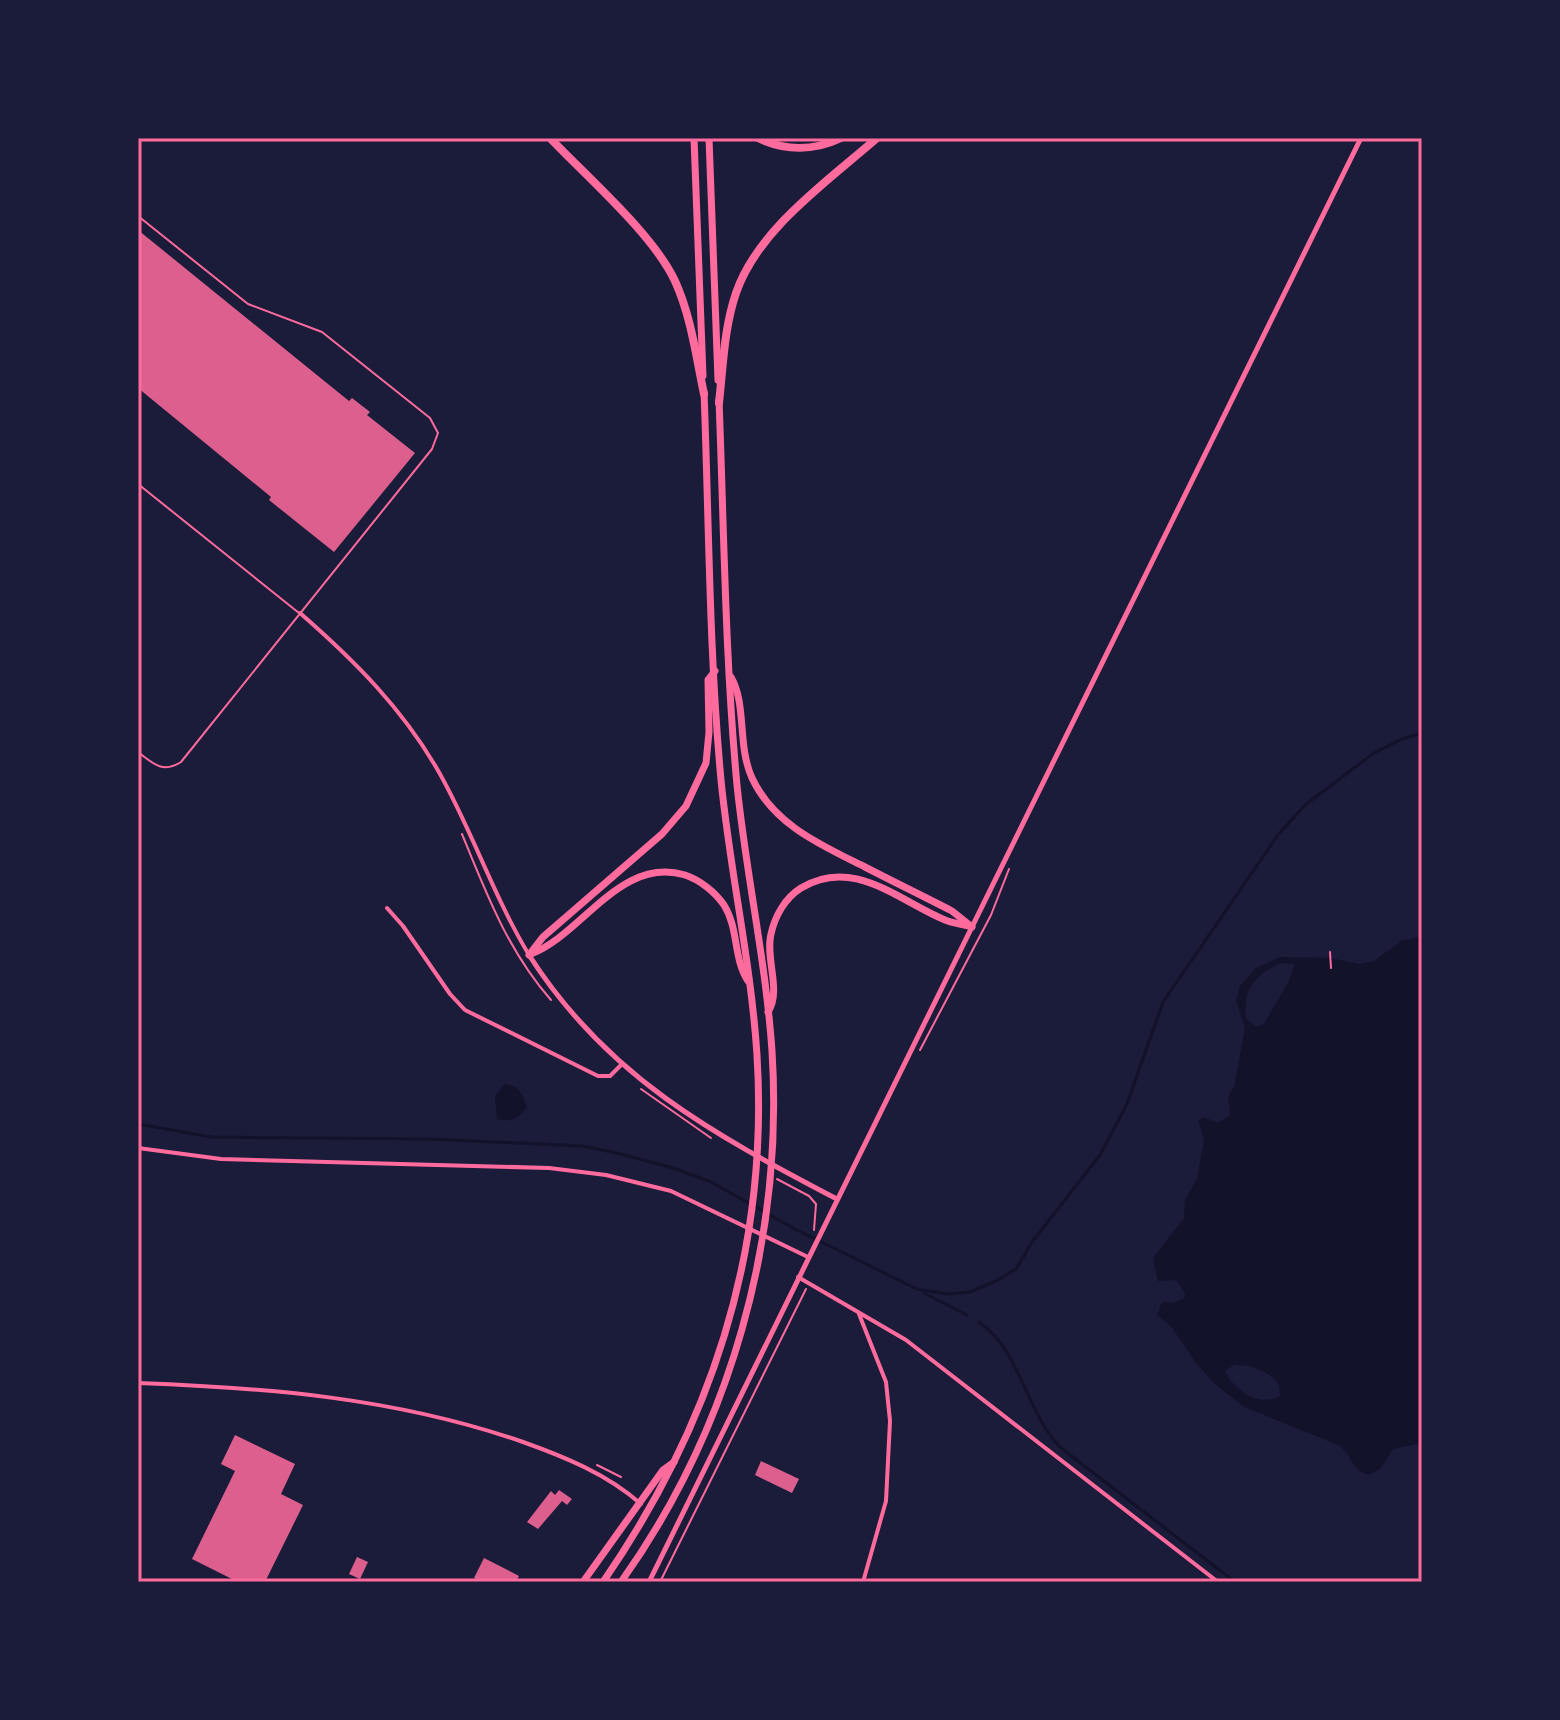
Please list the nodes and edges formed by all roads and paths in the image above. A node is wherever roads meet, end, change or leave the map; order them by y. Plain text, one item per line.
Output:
1 (550, 138) edge
2 (694, 138) edge
3 (709, 138) edge
4 (758, 138) edge
5 (841, 138) edge
6 (877, 138) edge
7 (1361, 138) edge
8 (138, 216) edge
9 (704, 394) junction
10 (719, 403) junction
11 (138, 484) edge
12 (300, 613) junction
13 (715, 671) junction
14 (730, 677) junction
15 (138, 752) edge
16 (460, 830) dead end
17 (387, 908) dead end
18 (972, 927) junction
19 (1330, 952) dead end
20 (529, 955) junction
21 (1331, 968) dead end
22 (750, 984) junction
23 (552, 1000) dead end
24 (768, 1012) junction
25 (622, 1064) junction
26 (138, 1148) edge
27 (837, 1199) junction
28 (817, 1214) dead end
29 (818, 1231) junction
30 (808, 1257) junction
31 (798, 1277) junction
32 (806, 1288) dead end
33 (858, 1311) junction
34 (138, 1383) edge
35 (676, 1461) junction
36 (641, 1504) junction
37 (583, 1582) edge
38 (603, 1582) edge
39 (621, 1582) edge
40 (649, 1582) edge
41 (660, 1582) edge
42 (863, 1582) edge
43 (1218, 1582) edge

1 - 9 highway
2 - 9 highway
3 - 10 highway
4 - 5 highway
6 - 10 highway
7 - 18 street
8 - 12 lane
9 - 13 highway
10 - 14 highway
11 - 12 lane
12 - 15 lane
12 - 20 street
13 - 20 highway
13 - 22 highway
14 - 18 highway
14 - 24 highway
16 - 23 path
17 - 25 street
18 - 24 highway
18 - 27 street
19 - 21 path
20 - 22 highway
20 - 25 street
22 - 35 highway
24 - 39 highway
25 - 27 street
26 - 30 street
27 - 29 street
28 - 29 path
29 - 30 street
30 - 31 street
31 - 33 street
31 - 40 street
32 - 41 path
33 - 42 street
33 - 43 street
34 - 36 street
35 - 36 highway
35 - 38 highway
36 - 37 highway

